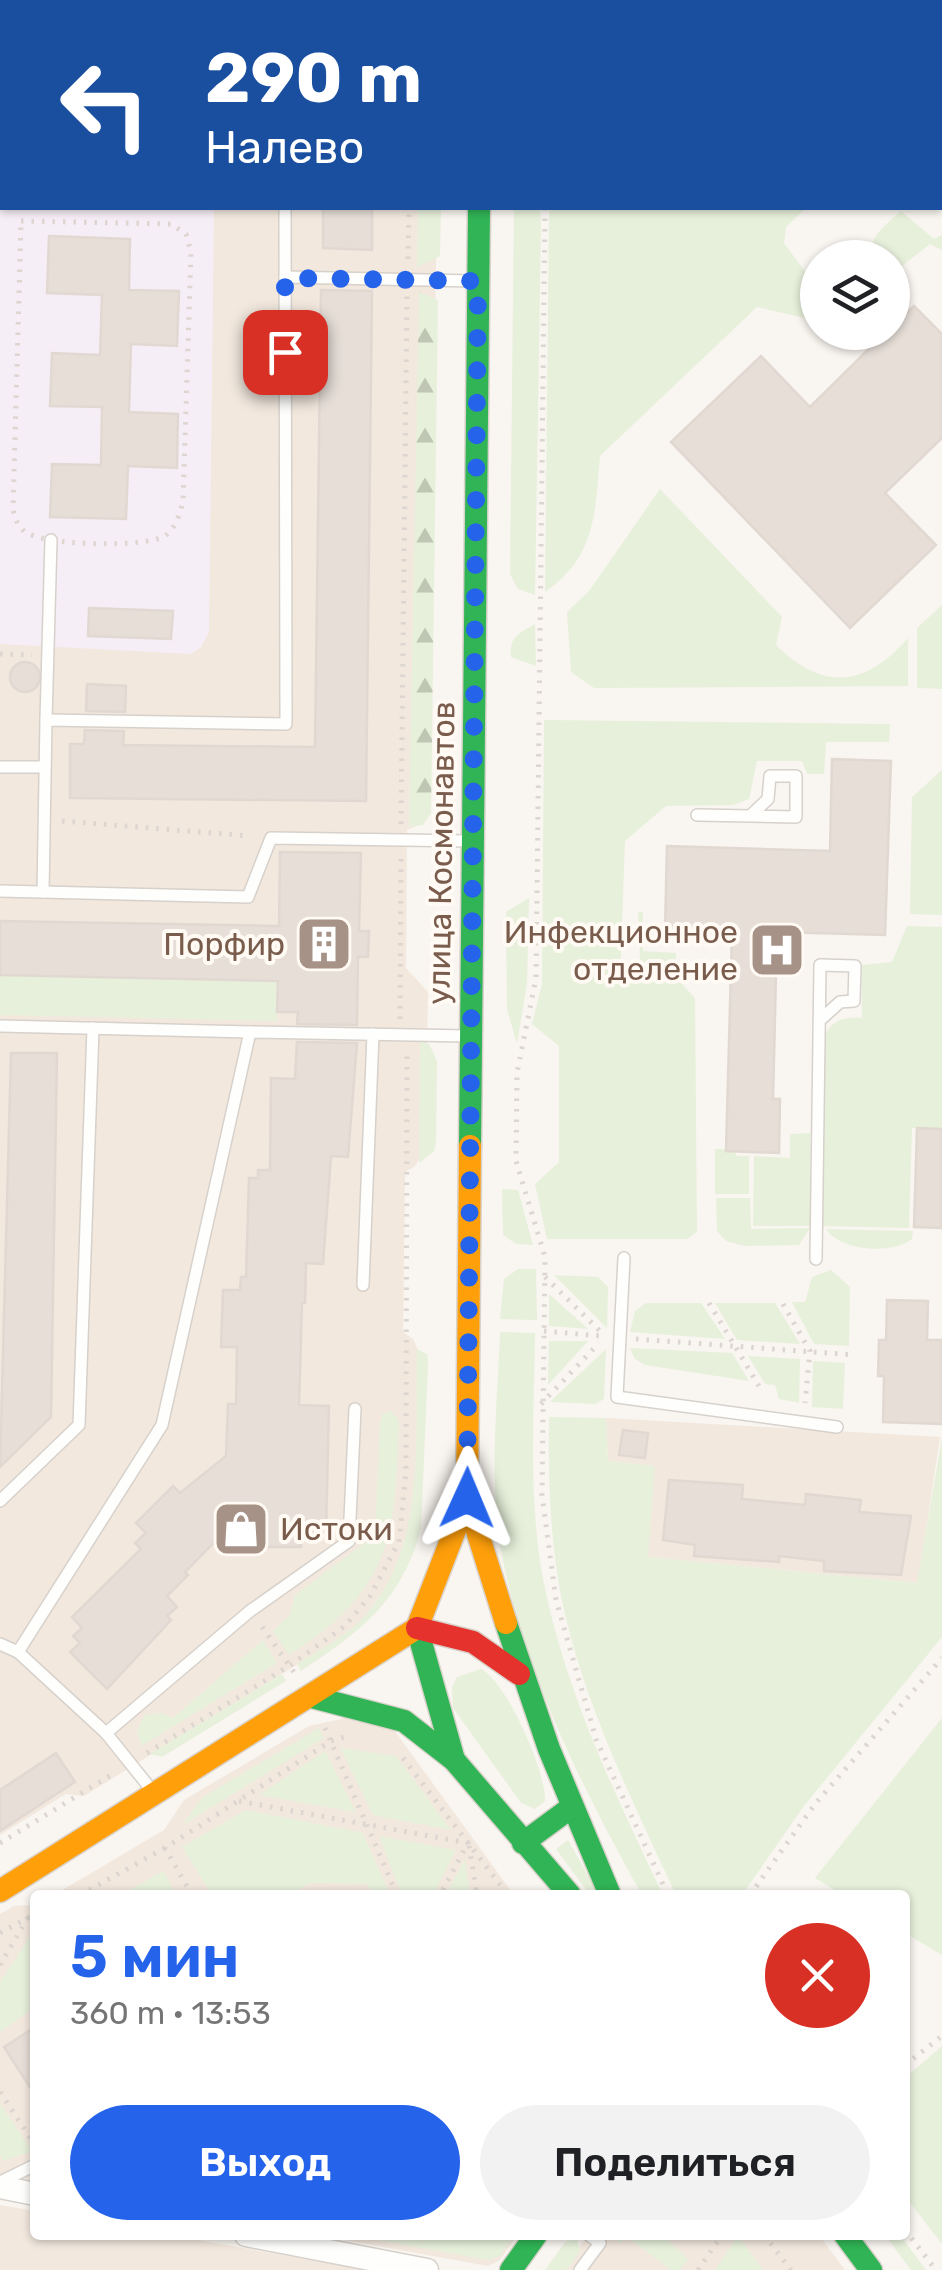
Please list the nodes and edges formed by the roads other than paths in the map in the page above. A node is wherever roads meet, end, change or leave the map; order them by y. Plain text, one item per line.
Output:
1 (284, 210) edge
2 (479, 210) edge
3 (285, 278) junction
4 (478, 281) junction
5 (51, 540) road end
6 (46, 720) junction
7 (0, 767) edge
8 (44, 768) junction
9 (697, 814) dead end
10 (750, 816) junction
11 (473, 841) junction
12 (0, 891) edge
13 (43, 892) junction
14 (819, 1021) junction
15 (0, 1026) edge
16 (93, 1028) junction
17 (250, 1032) junction
18 (373, 1034) junction
19 (472, 1036) junction
20 (624, 1258) dead end
21 (816, 1259) dead end
22 (362, 1285) dead end
23 (355, 1409) dead end
24 (837, 1426) dead end
25 (467, 1498) junction
26 (0, 1502) edge
27 (417, 1628) junction
28 (0, 1644) edge
29 (18, 1652) junction
30 (520, 1674) junction
31 (312, 1697) junction
32 (106, 1733) junction
33 (454, 1760) junction
34 (154, 1793) junction
35 (569, 1809) junction
36 (523, 1843) junction
37 (565, 1890) edge
38 (608, 1890) edge
39 (0, 1891) edge
40 (30, 2168) edge
41 (0, 2185) edge
42 (30, 2193) edge
43 (272, 2240) edge
44 (532, 2240) edge
45 (596, 2240) edge
46 (848, 2240) edge
47 (427, 2270) edge
48 (511, 2270) edge
49 (580, 2270) edge
50 (870, 2270) edge

1 - 3 lane
2 - 4 main road, улица Космонавтов
3 - 4 lane
3 - 6 lane
4 - 11 main road, улица Космонавтов
5 - 6 lane
6 - 8 lane
7 - 8 lane
8 - 13 lane
9 - 10 lane
10 - 10 lane
11 - 13 lane
11 - 19 main road, улица Космонавтов
12 - 13 lane
14 - 14 lane
14 - 21 lane
15 - 16 lane
16 - 17 lane
16 - 26 lane
17 - 18 lane
17 - 29 lane
18 - 19 lane
18 - 22 lane
19 - 25 main road, улица Космонавтов
20 - 24 lane
23 - 32 lane
25 - 27 main road, улица Космонавтов
25 - 30 main road, улица Космонавтов
27 - 30 main road
27 - 31 main road
27 - 33 main road
28 - 29 lane
29 - 32 lane
30 - 35 main road, улица Космонавтов
31 - 33 main road
31 - 34 main road
32 - 34 lane
33 - 36 main road
34 - 39 main road
35 - 36 main road
35 - 38 main road, улица Космонавтов
36 - 37 main road
40 - 41 lane
41 - 42 street
43 - 47 street
44 - 48 main road
45 - 49 lane
46 - 50 main road

